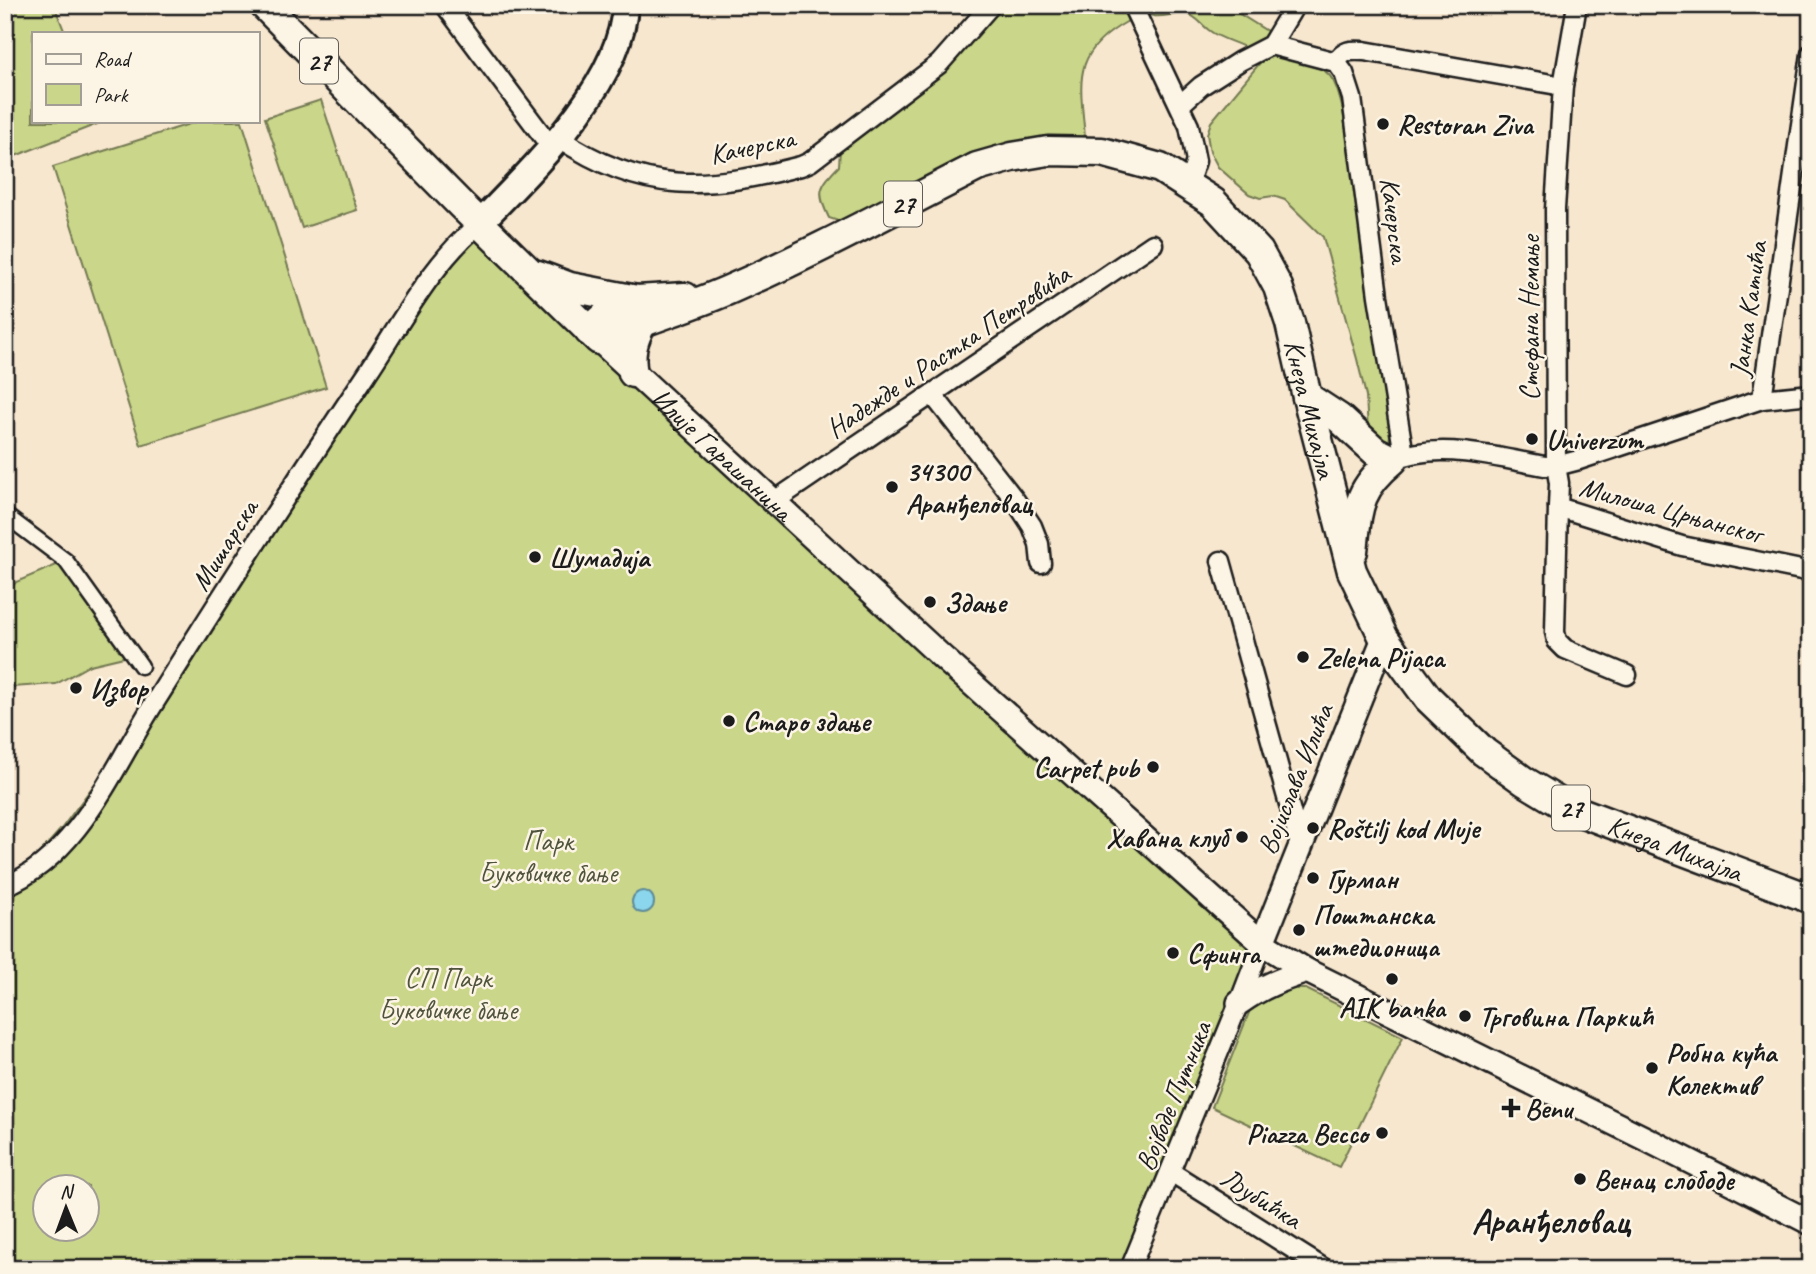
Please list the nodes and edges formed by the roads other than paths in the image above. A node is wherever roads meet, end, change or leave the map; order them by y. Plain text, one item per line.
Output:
1 (264, 5) edge
2 (445, 5) edge
3 (625, 5) edge
4 (991, 5) edge
5 (1132, 5) edge
6 (1295, 5) edge
7 (1577, 5) edge
8 (1271, 46) junction
9 (1811, 54) edge
10 (1336, 62) junction
11 (1563, 86) junction
12 (1180, 105) junction
13 (1806, 116) edge
14 (555, 143) junction
15 (1188, 185) junction
16 (480, 223) junction
17 (1153, 244) dead end
18 (532, 273) junction
19 (640, 311) junction
20 (594, 335) junction
21 (633, 373) junction
22 (1811, 394) edge
23 (933, 395) junction
24 (1307, 397) junction
25 (1762, 399) junction
26 (1398, 457) junction
27 (1556, 466) junction
28 (773, 502) junction
29 (1558, 507) junction
30 (5, 515) edge
31 (1221, 561) dead end
32 (1041, 564) dead end
33 (1351, 564) junction
34 (1811, 572) edge
35 (1384, 638) junction
36 (141, 666) dead end
37 (1627, 675) dead end
38 (1300, 844) junction
39 (5, 886) edge
40 (1811, 898) edge
41 (1262, 943) junction
42 (1307, 971) junction
43 (1240, 1003) junction
44 (1171, 1172) junction
45 (1811, 1223) edge
46 (1130, 1269) edge
47 (1325, 1269) edge

1 - 16 main road, Илије Гарашанина / 27
2 - 14 street
3 - 14 main road
4 - 14 street, Качерска
5 - 12 street
6 - 8 street
7 - 11 street, Стефана Немање
8 - 10 street
8 - 12 street
9 - 13 street, Јанка Катића
10 - 11 street
10 - 26 street, Качерска
11 - 27 street, Стефана Немање
12 - 15 street
13 - 25 street, Јанка Катића
14 - 16 main road
15 - 19 main road, Кнеза Михајла / 27
15 - 24 main road, Кнеза Михајла / 27
16 - 18 main road, Илије Гарашанина / 27
16 - 39 street, Мишарска
17 - 23 street, Надежде и Растка Петровића
18 - 19 main road, 27
18 - 20 main road, Илије Гарашанина
19 - 20 main road, Кнеза Михајла / 27
19 - 21 main road
20 - 21 street, Илије Гарашанина
21 - 28 street, Илије Гарашанина
22 - 25 street
23 - 28 street, Надежде и Растка Петровића
23 - 32 street
24 - 26 main road
24 - 33 main road, Кнеза Михајла / 27
25 - 27 street, Јанка Катића
26 - 27 street
26 - 33 main road
27 - 29 street, Милоша Црњанског
28 - 41 street, Илије Гарашанина
29 - 34 street, Милоша Црњанског
29 - 37 street
30 - 36 street
31 - 38 street
33 - 35 main road, Кнеза Михајла / 27
35 - 38 street, Војислава Илића
35 - 40 main road, Кнеза Михајла / 27
38 - 41 street, Војислава Илића
41 - 42 street, Илије Гарашанина
41 - 43 street, Војводе Путника
42 - 43 street
42 - 45 street, Илије Гарашанина
43 - 44 street, Војводе Путника
44 - 46 street, Војводе Путника
44 - 47 street, Љубићка

